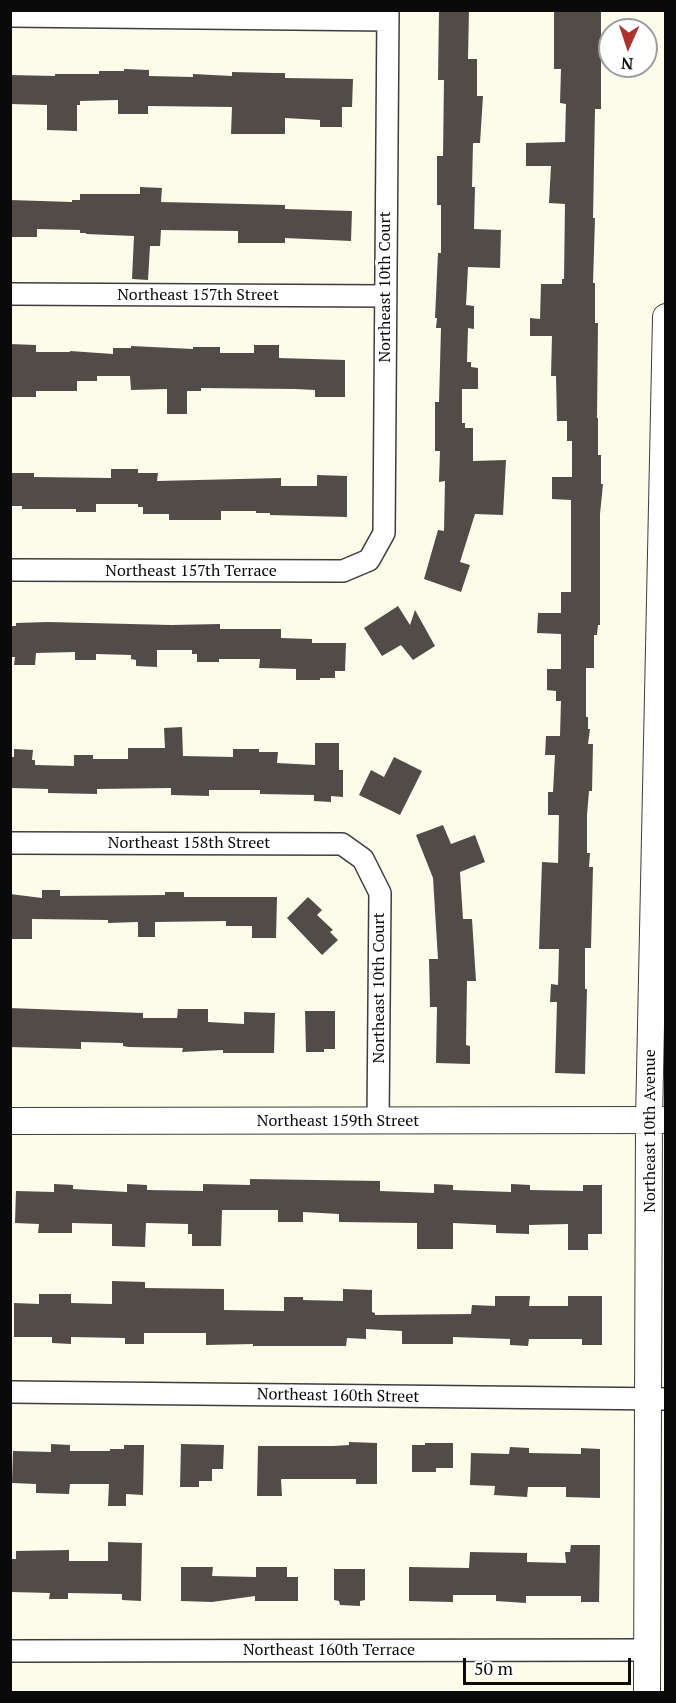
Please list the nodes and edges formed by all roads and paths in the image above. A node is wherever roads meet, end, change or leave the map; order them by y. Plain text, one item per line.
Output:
1 (388, 15) edge
2 (10, 16) edge
3 (10, 294) edge
4 (385, 296) junction
5 (666, 317) edge
6 (662, 558) edge
7 (369, 560) joint
8 (10, 570) edge
9 (660, 835) edge
10 (10, 843) edge
11 (363, 859) joint
12 (657, 1120) edge
13 (10, 1121) edge
14 (378, 1121) junction
15 (10, 1392) edge
16 (658, 1399) edge
17 (648, 1650) junction
18 (10, 1651) edge
19 (647, 1692) edge

1 - 2 street
1 - 4 street, Northeast 10th Court
3 - 4 street, Northeast 157th Street
4 - 7 street, Northeast 10th Court
5 - 6 street, Northeast 10th Avenue
6 - 9 street, Northeast 10th Avenue
7 - 8 street, Northeast 157th Terrace
9 - 12 street, Northeast 10th Avenue
10 - 11 street, Northeast 158th Street
11 - 14 street, Northeast 10th Court
12 - 14 street, Northeast 159th Street
12 - 16 street, Northeast 10th Avenue
13 - 14 street, Northeast 159th Street
15 - 16 street, Northeast 160th Street
16 - 17 street, Northeast 10th Avenue
17 - 18 street, Northeast 160th Terrace
17 - 19 street, Northeast 10th Avenue

